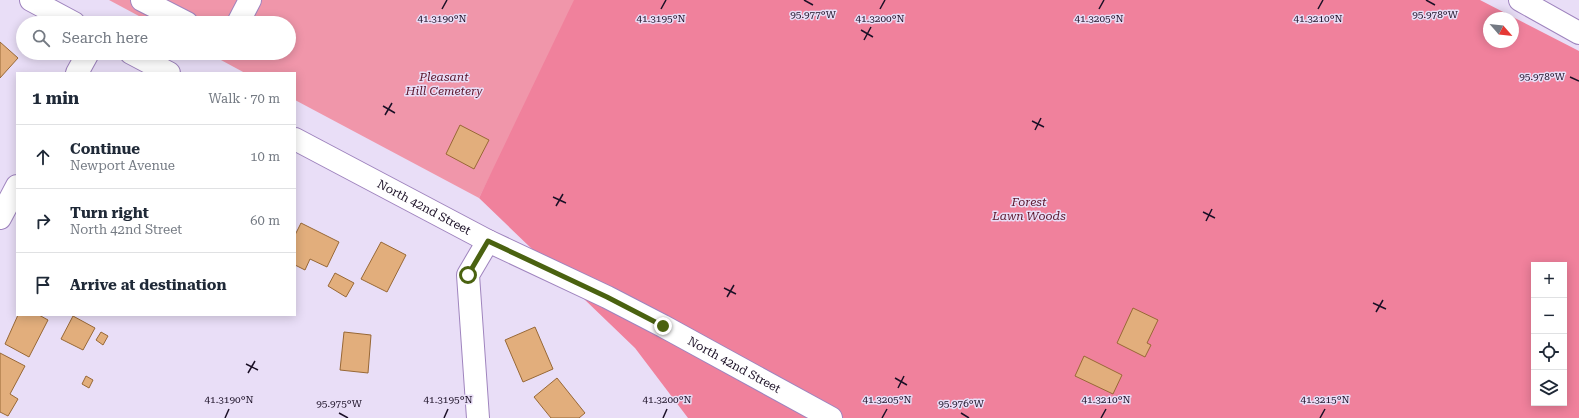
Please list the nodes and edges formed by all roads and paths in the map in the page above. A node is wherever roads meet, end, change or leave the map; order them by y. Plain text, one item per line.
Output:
1 (31, 0) edge
2 (142, 0) edge
3 (250, 0) edge
4 (1520, 0) edge
5 (61, 16) edge
6 (173, 16) edge
7 (242, 16) edge
8 (1579, 33) edge
9 (84, 60) edge
10 (144, 60) edge
11 (78, 72) edge
12 (167, 72) edge
13 (296, 140) edge
14 (16, 188) edge
15 (0, 218) edge
16 (488, 241) junction
17 (478, 418) edge
18 (830, 418) edge

1 - 5 street
2 - 6 street
3 - 7 street
4 - 8 street
9 - 11 street
10 - 12 street
13 - 16 street, North 42nd Street
14 - 15 street
16 - 17 street
16 - 18 street, North 42nd Street

